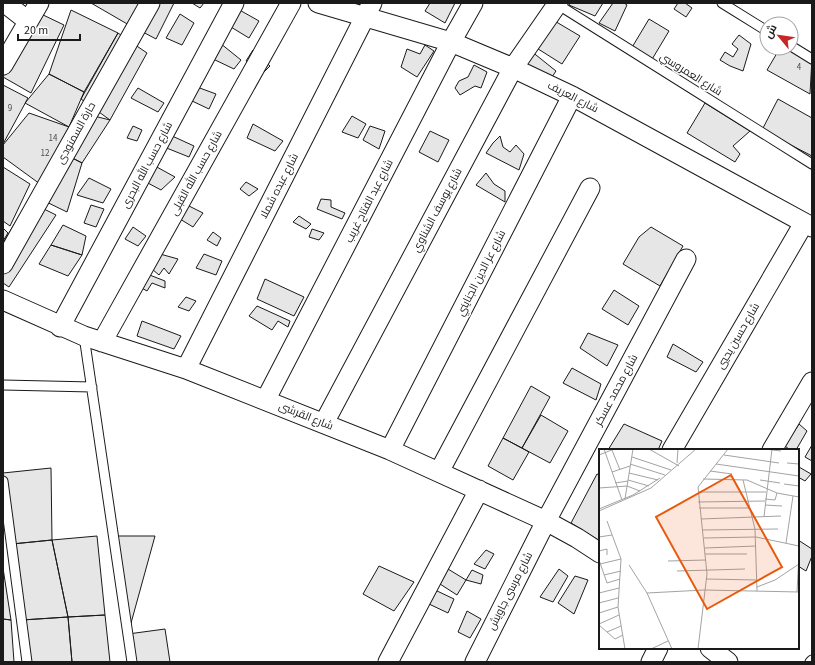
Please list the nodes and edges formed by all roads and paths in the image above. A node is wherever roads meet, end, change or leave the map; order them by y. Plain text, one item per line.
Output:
1 (5, 3) edge
2 (38, 3) edge
3 (150, 3) edge
4 (234, 3) edge
5 (291, 3) edge
6 (318, 3) edge
7 (474, 3) edge
8 (557, 3) edge
9 (722, 3) edge
10 (369, 10) edge
11 (28, 21) junction
12 (759, 26) edge
13 (451, 42) junction
14 (799, 51) edge
15 (812, 59) edge
16 (3, 65) edge
17 (513, 68) junction
18 (572, 96) junction
19 (812, 164) edge
20 (590, 188) dead end
21 (808, 225) edge
22 (686, 259) dead end
23 (3, 264) edge
24 (3, 300) edge
25 (60, 327) junction
26 (84, 336) junction
27 (102, 342) junction
28 (186, 368) junction
29 (812, 382) edge
30 (3, 386) edge
31 (92, 387) junction
32 (266, 400) junction
33 (324, 423) junction
34 (673, 449) edge
35 (773, 449) edge
36 (390, 450) junction
37 (439, 472) junction
38 (3, 481) edge
39 (479, 490) junction
40 (546, 521) junction
41 (599, 552) edge
42 (658, 649) edge
43 (711, 649) edge
44 (27, 662) edge
45 (132, 662) edge
46 (388, 662) edge
47 (475, 662) edge
48 (652, 662) edge
49 (728, 662) edge

1 - 11 street
2 - 11 street
3 - 23 street, حارة السمنودى
4 - 25 street, شارع حسب الله البحرى
5 - 27 street, شارع حسب الله القبلى
6 - 10 street, شارع العريف
7 - 13 street, شارع عبد الفتاح غريب
8 - 17 street, شارع يوسف الشناوي
8 - 19 lane, شارع العمروسي
9 - 12 lane
10 - 13 street, شارع العريف
10 - 28 street, شارع عبده شملا
11 - 16 street
13 - 17 street, شارع العريف
13 - 32 street, شارع عبد الفتاح غريب
14 - 15 lane
17 - 18 street, شارع العريف
17 - 33 street, شارع يوسف الشناوي
18 - 21 street, شارع العريف
18 - 36 street, شارع عز الدين الجنايني
20 - 37 street
21 - 34 street, شارع حسين يحيي
22 - 40 street, شارع محمد عسكر
24 - 25 street, شارع القرشى
25 - 26 street, شارع القرشى
26 - 27 street, شارع القرشى
26 - 31 lane
27 - 28 street, شارع القرشى
28 - 32 street, شارع القرشى
29 - 35 street
30 - 31 lane
31 - 45 lane
32 - 33 street, شارع القرشى
33 - 36 street, شارع القرشى
36 - 37 street, شارع القرشى
37 - 39 street, شارع القرشى
38 - 44 lane
39 - 40 street, شارع القرشى
39 - 46 street
40 - 41 street, شارع القرشى
40 - 47 street, شارع مرسى جاويش
42 - 48 street
43 - 49 street

